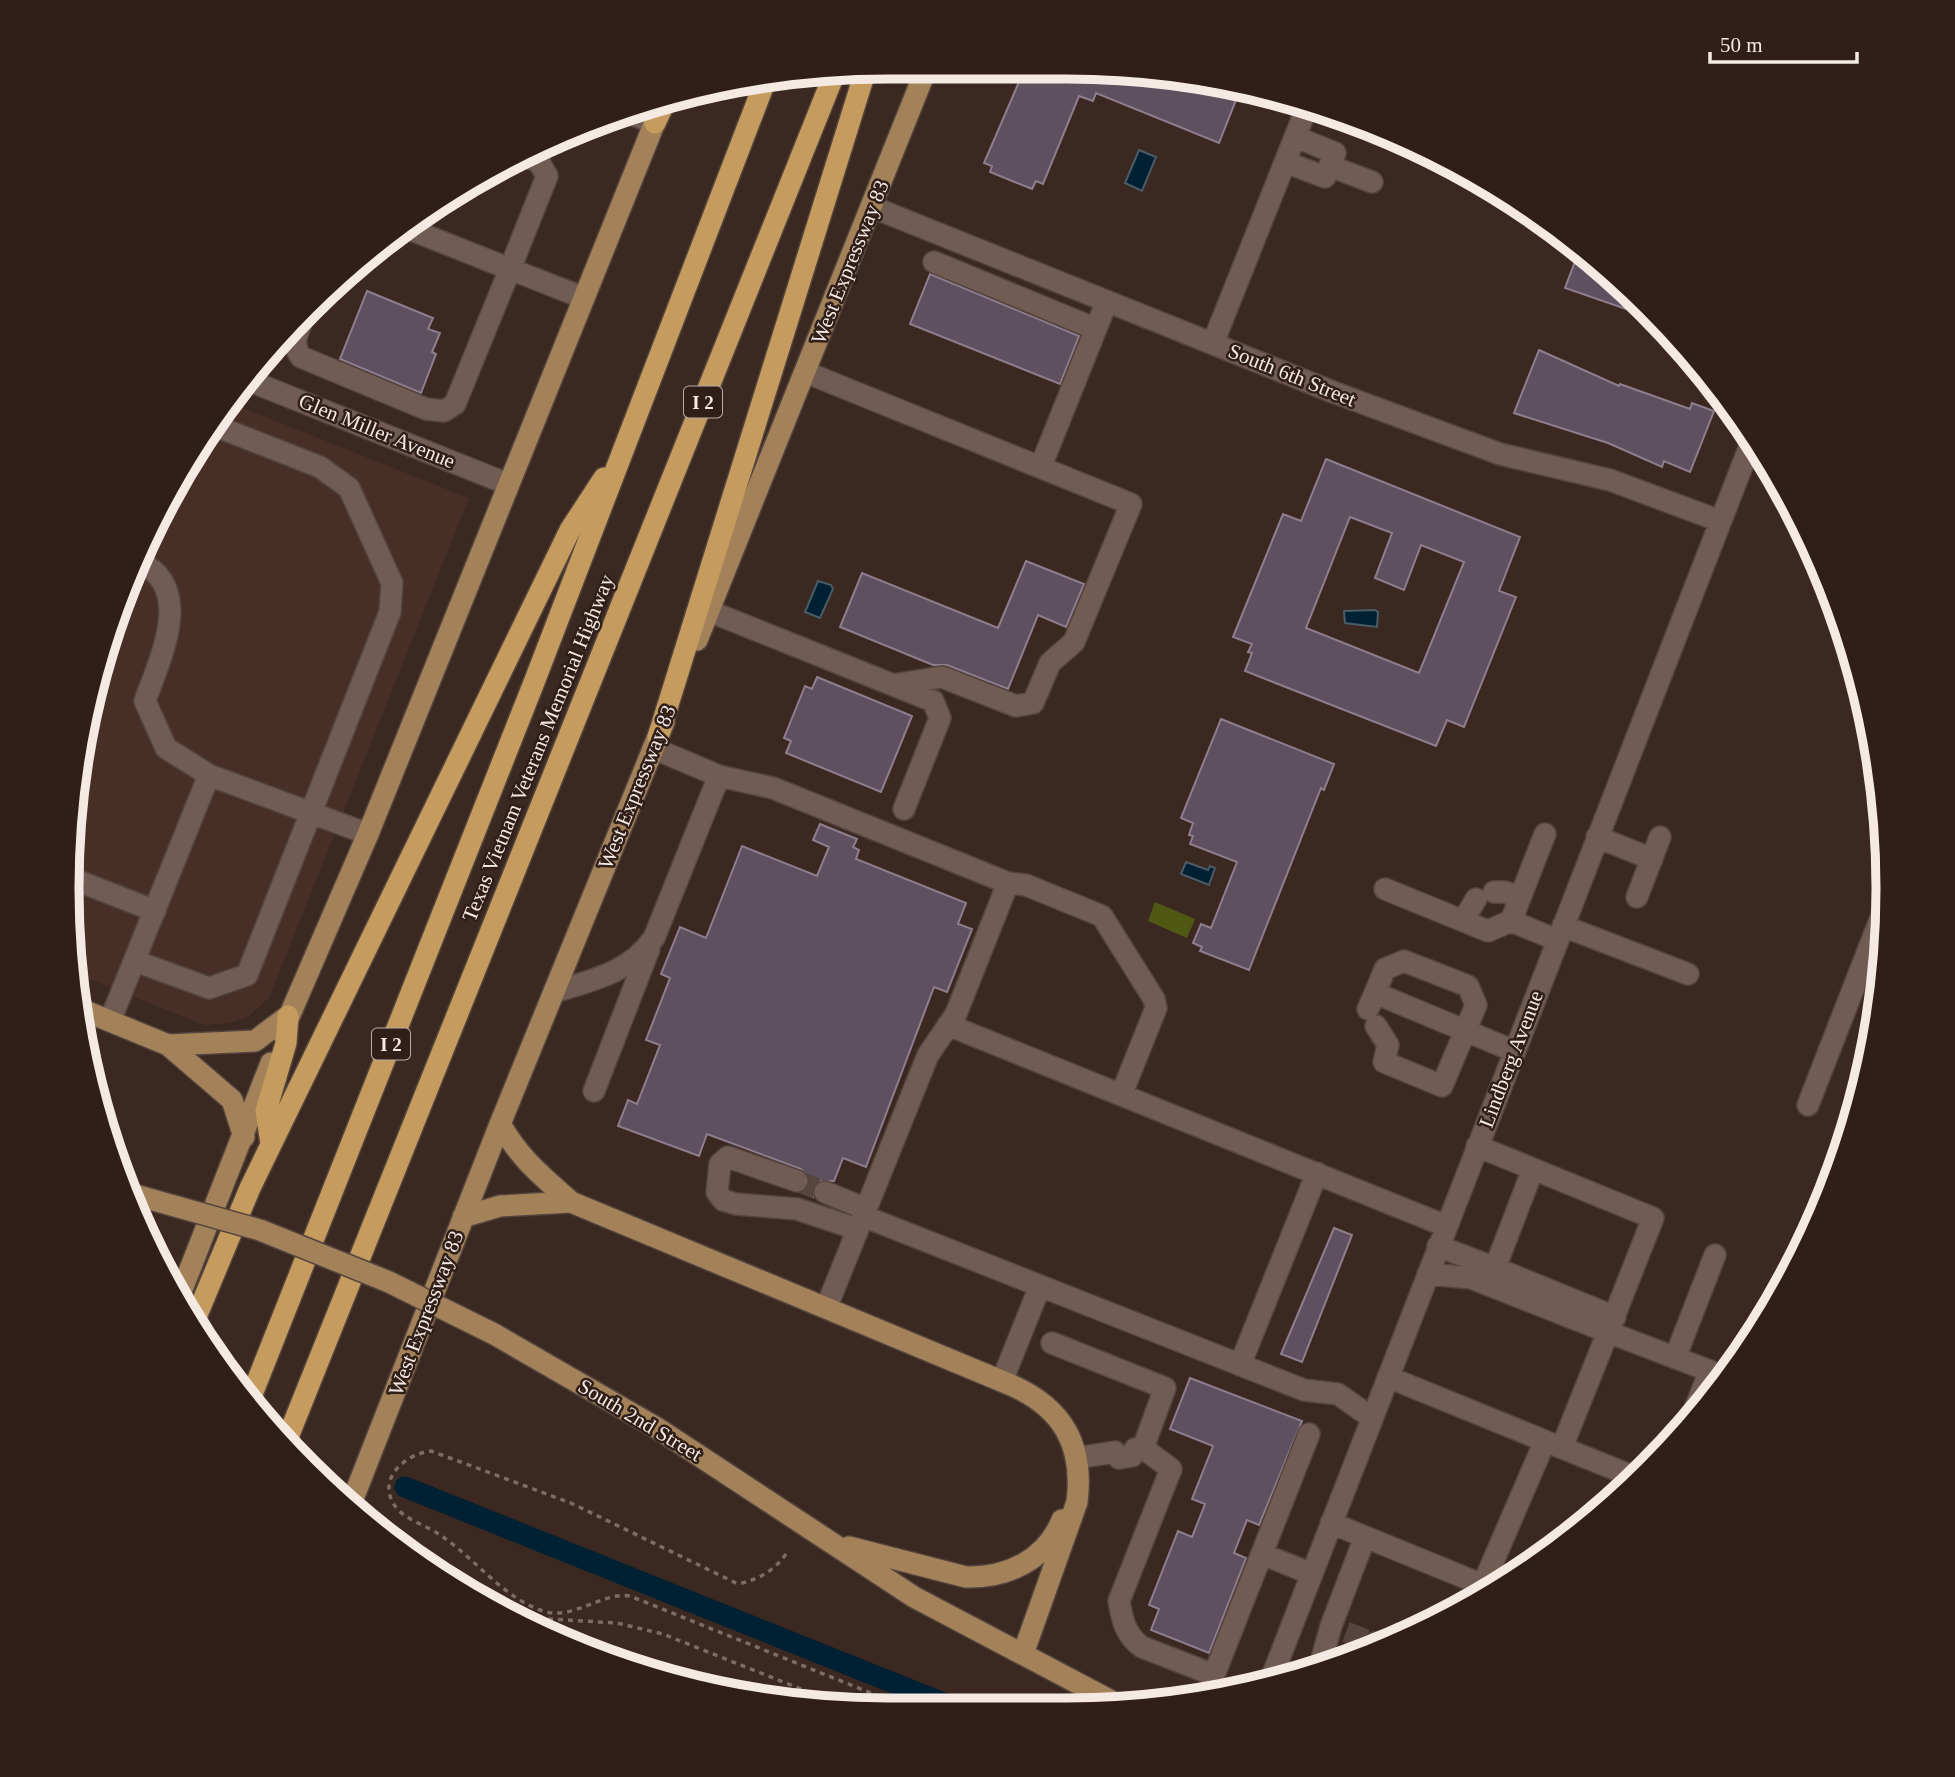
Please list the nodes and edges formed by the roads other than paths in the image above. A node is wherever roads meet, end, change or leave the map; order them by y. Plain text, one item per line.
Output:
1 (863, 79) edge
2 (922, 79) edge
3 (832, 80) edge
4 (762, 89) edge
5 (660, 112) edge
6 (1304, 115) edge
7 (1296, 137) junction
8 (534, 160) edge
9 (1285, 162) junction
10 (1329, 166) junction
11 (1372, 182) dead end
12 (872, 207) junction
13 (416, 232) edge
14 (934, 262) dead end
15 (510, 269) junction
16 (584, 298) junction
17 (1107, 301) junction
18 (1096, 329) junction
19 (295, 339) edge
20 (1213, 343) junction
21 (805, 372) junction
22 (257, 383) edge
23 (223, 428) edge
24 (626, 444) junction
25 (1748, 451) edge
26 (1041, 466) junction
27 (508, 484) junction
28 (1720, 521) junction
29 (146, 565) edge
30 (709, 611) junction
31 (892, 685) junction
32 (655, 743) junction
33 (209, 775) junction
34 (719, 776) junction
35 (904, 809) dead end
36 (312, 813) junction
37 (368, 834) junction
38 (1545, 834) dead end
39 (1597, 837) junction
40 (1660, 837) dead end
41 (1652, 859) junction
42 (79, 881) edge
43 (1008, 883) junction
44 (1385, 889) dead end
45 (1637, 897) dead end
46 (1520, 898) junction
47 (155, 911) junction
48 (1463, 920) junction
49 (1511, 921) junction
50 (1875, 932) edge
51 (1560, 933) junction
52 (653, 938) junction
53 (135, 961) junction
54 (1688, 974) dead end
55 (554, 992) junction
56 (1373, 1010) junction
57 (89, 1012) edge
58 (289, 1016) junction
59 (110, 1021) junction
60 (948, 1025) junction
61 (1465, 1031) junction
62 (167, 1045) junction
63 (1514, 1051) junction
64 (594, 1091) dead end
65 (1122, 1093) junction
66 (1808, 1105) dead end
67 (500, 1124) junction
68 (244, 1137) junction
69 (271, 1144) junction
70 (1477, 1146) junction
71 (1533, 1169) junction
72 (1317, 1173) junction
73 (797, 1181) tunnel mouth
74 (825, 1192) tunnel mouth
75 (139, 1196) edge
76 (571, 1202) junction
77 (463, 1217) junction
78 (862, 1218) junction
79 (1447, 1226) junction
80 (1438, 1246) junction
81 (1715, 1255) dead end
82 (1495, 1268) junction
83 (1427, 1274) junction
84 (183, 1286) edge
85 (1040, 1286) junction
86 (827, 1306) junction
87 (198, 1311) edge
88 (1612, 1324) junction
89 (1052, 1343) dead end
90 (1675, 1358) junction
91 (1240, 1365) junction
92 (1388, 1377) junction
93 (1002, 1381) junction
94 (1703, 1388) edge
95 (254, 1390) edge
96 (1025, 1391) junction
97 (1372, 1418) junction
98 (290, 1433) edge
99 (1309, 1434) dead end
100 (1553, 1444) junction
101 (1131, 1450) junction
102 (1076, 1458) junction
103 (1626, 1473) edge
104 (354, 1496) edge
105 (1331, 1523) junction
106 (1365, 1537) junction
107 (833, 1543) junction
108 (1262, 1554) junction
109 (1312, 1574) junction
110 (1484, 1582) edge
111 (1475, 1588) edge
112 (1023, 1654) junction
113 (1325, 1655) edge
114 (1274, 1671) edge
115 (1104, 1697) edge

1 - 32 highway
2 - 12 main road, West Expressway 83
3 - 98 highway, Texas Vietnam Veterans Memorial Highway / I 2
4 - 24 highway, Texas Vietnam Veterans Memorial Highway / I 2
5 - 16 main road
6 - 7 street
7 - 9 street
7 - 10 street
8 - 15 street
9 - 10 street
9 - 20 street
10 - 11 street
12 - 17 street, South 6th Street
12 - 21 main road, West Expressway 83
13 - 15 street
14 - 18 street
15 - 16 street
15 - 19 street
16 - 27 main road
17 - 18 street
17 - 20 street, South 6th Street
18 - 26 street
20 - 28 street, South 6th Street
21 - 26 street
21 - 30 main road, West Expressway 83
22 - 27 street, Glen Miller Avenue
23 - 36 street
24 - 69 highway
24 - 95 highway, Texas Vietnam Veterans Memorial Highway / I 2
25 - 28 street, Lindberg Avenue
26 - 31 street
27 - 37 main road
28 - 39 street, Lindberg Avenue
29 - 33 street
30 - 31 street
30 - 32 main road, West Expressway 83
31 - 35 street
32 - 34 street
32 - 55 main road, West Expressway 83
33 - 36 street
33 - 47 street
34 - 43 street
34 - 52 street
36 - 37 street
36 - 53 street
37 - 58 main road
38 - 46 street
39 - 41 street
39 - 51 street, Lindberg Avenue
40 - 41 street
41 - 45 street
42 - 47 street
43 - 60 street
43 - 65 street
44 - 48 street
46 - 48 street
46 - 49 street
47 - 53 street
48 - 49 street
49 - 51 street
50 - 66 street
51 - 54 street
51 - 63 street, Lindberg Avenue
52 - 55 street
52 - 64 street
53 - 59 street
55 - 67 main road, West Expressway 83
56 - 61 street
56 - 61 street
56 - 61 street
57 - 59 main road
58 - 62 main road
58 - 68 main road
58 - 69 highway
59 - 62 main road
60 - 65 street
60 - 78 street
61 - 63 street
62 - 68 main road
63 - 70 street, Lindberg Avenue
65 - 72 street
67 - 76 main road
67 - 77 main road, West Expressway 83
68 - 84 main road
69 - 87 highway
70 - 71 street
70 - 79 street, Lindberg Avenue
71 - 82 street
71 - 88 street
72 - 79 street
72 - 91 street
73 - 78 street
74 - 78 street
75 - 107 main road, South 2nd Street, bridge
76 - 77 main road
76 - 86 main road
77 - 104 main road, West Expressway 83
78 - 85 street
78 - 86 street
79 - 80 street, Lindberg Avenue
80 - 82 street
80 - 83 street, Lindberg Avenue
81 - 90 street
82 - 88 street
83 - 88 street
83 - 92 street, Lindberg Avenue
85 - 91 street
85 - 93 street
86 - 93 main road
88 - 90 street
88 - 100 street
89 - 101 street
90 - 94 street
91 - 97 street
92 - 97 street, Lindberg Avenue
92 - 100 street
93 - 96 main road
96 - 102 main road
96 - 107 main road
97 - 105 street, Lindberg Avenue
99 - 108 street
100 - 103 street
100 - 110 street
101 - 102 street
101 - 108 street
102 - 112 main road
105 - 106 street
105 - 109 street, Lindberg Avenue
106 - 111 street
106 - 113 street
107 - 112 main road, South 2nd Street
108 - 109 street
109 - 114 street, Lindberg Avenue
112 - 115 main road, South 2nd Street

